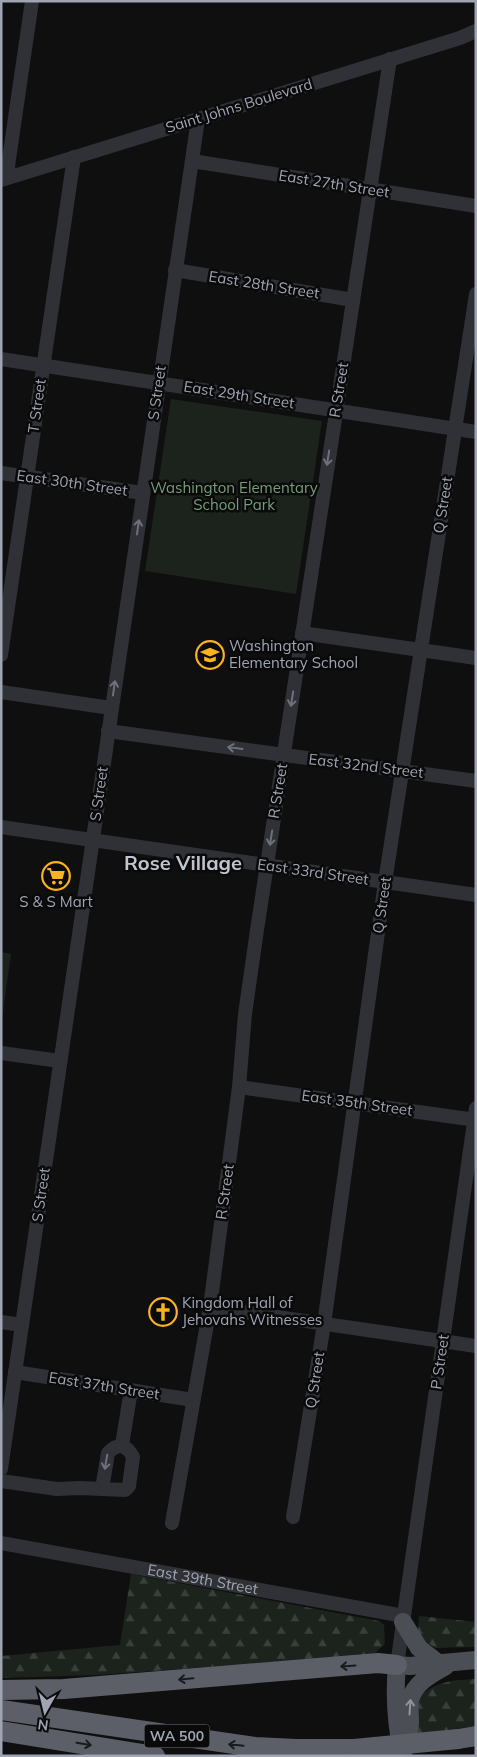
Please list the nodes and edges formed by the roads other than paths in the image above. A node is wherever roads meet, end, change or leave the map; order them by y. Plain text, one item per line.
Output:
1 (32, 1) edge
2 (476, 31) edge
3 (476, 36) edge
4 (460, 38) junction
5 (390, 59) junction
6 (198, 118) junction
7 (74, 157) junction
8 (192, 162) junction
9 (5, 179) edge
10 (370, 189) junction
11 (476, 206) edge
12 (175, 270) junction
13 (476, 294) edge
14 (352, 300) junction
15 (1, 359) edge
16 (43, 365) junction
17 (159, 382) junction
18 (335, 410) junction
19 (455, 429) junction
20 (476, 432) edge
21 (1, 473) edge
22 (27, 476) junction
23 (143, 493) junction
24 (302, 633) junction
25 (421, 650) junction
26 (1, 655) edge
27 (476, 658) edge
28 (1, 692) edge
29 (111, 708) junction
30 (108, 730) junction
31 (283, 755) junction
32 (402, 771) junction
33 (476, 781) edge
34 (1, 827) edge
35 (92, 840) junction
36 (267, 865) junction
37 (385, 882) junction
38 (476, 895) edge
39 (1, 1053) edge
40 (60, 1061) junction
41 (239, 1087) junction
42 (354, 1103) junction
43 (475, 1116) edge
44 (210, 1307) junction
45 (1, 1322) edge
46 (324, 1324) junction
47 (22, 1325) junction
48 (442, 1341) junction
49 (476, 1346) edge
50 (15, 1372) junction
51 (131, 1390) junction
52 (193, 1400) junction
53 (122, 1445) junction
54 (1, 1469) edge
55 (1, 1480) edge
56 (102, 1489) junction
57 (292, 1517) dead end
58 (172, 1522) dead end
59 (1, 1543) edge
60 (403, 1619) junction
61 (476, 1660) edge
62 (446, 1663) junction
63 (397, 1665) junction
64 (1, 1690) edge
65 (1, 1710) edge
66 (1, 1731) edge
67 (467, 1738) edge
68 (403, 1755) edge
69 (155, 1756) edge

1 - 9 street
2 - 4 street, Saint Johns Boulevard
3 - 4 street
4 - 5 street, Saint Johns Boulevard
5 - 6 street, Saint Johns Boulevard
5 - 10 street, R Street
6 - 7 street, Saint Johns Boulevard
6 - 8 street, S Street
7 - 9 street, Saint Johns Boulevard
7 - 16 street, T Street
8 - 10 street, East 27th Street
8 - 12 street, S Street
10 - 11 street, East 27th Street
10 - 14 street, R Street
12 - 14 street, East 28th Street
12 - 17 street, S Street
13 - 19 street, Q Street
14 - 18 street, R Street
15 - 16 street, East 29th Street
16 - 17 street, East 29th Street
16 - 22 street, T Street
17 - 18 street, East 29th Street
17 - 23 street, S Street
18 - 19 street, East 29th Street
18 -> 24 street, R Street
19 - 20 street, East 29th Street
19 - 25 street, Q Street
21 - 22 street, East 30th Street
22 - 23 street, East 30th Street
22 - 26 street, T Street
29 -> 23 street, S Street
24 - 25 street
24 -> 31 street, R Street
25 - 27 street
25 - 32 street, Q Street
28 - 29 street
29 - 30 street, S Street
31 -> 30 street, East 32nd Street
30 - 35 street, S Street
31 - 32 street, East 32nd Street
31 -> 36 street, R Street
32 - 33 street, East 32nd Street
32 - 37 street, Q Street
34 - 35 street, East 33rd Street
35 - 36 street, East 33rd Street
35 - 40 street, S Street
36 - 37 street, East 33rd Street
36 - 41 street, R Street
37 - 38 street, East 33rd Street
37 - 42 street, Q Street
39 - 40 street
40 - 47 street, S Street
41 - 42 street, East 35th Street
41 - 44 street, R Street
42 - 43 street, East 35th Street
42 - 46 street, Q Street
43 - 48 street, P Street
44 - 46 street
44 - 52 street, R Street
45 - 47 street
46 - 48 street
46 - 57 street, Q Street
47 - 50 street, S Street
48 - 49 street
48 - 60 street, P Street
50 - 51 street, East 37th Street
50 - 54 street, S Street
51 - 52 street, East 37th Street
51 - 53 street
52 - 58 street, R Street
53 -> 56 street
53 - 56 street
55 - 56 street
59 - 60 street, East 39th Street
60 - 62 main road
60 - 63 street, P Street
61 - 62 main road
62 - 63 main road
68 -> 62 main road
63 -> 64 highway
63 - 68 main road
67 -> 65 highway, WA 500, bridge
66 -> 69 highway, WA 500

